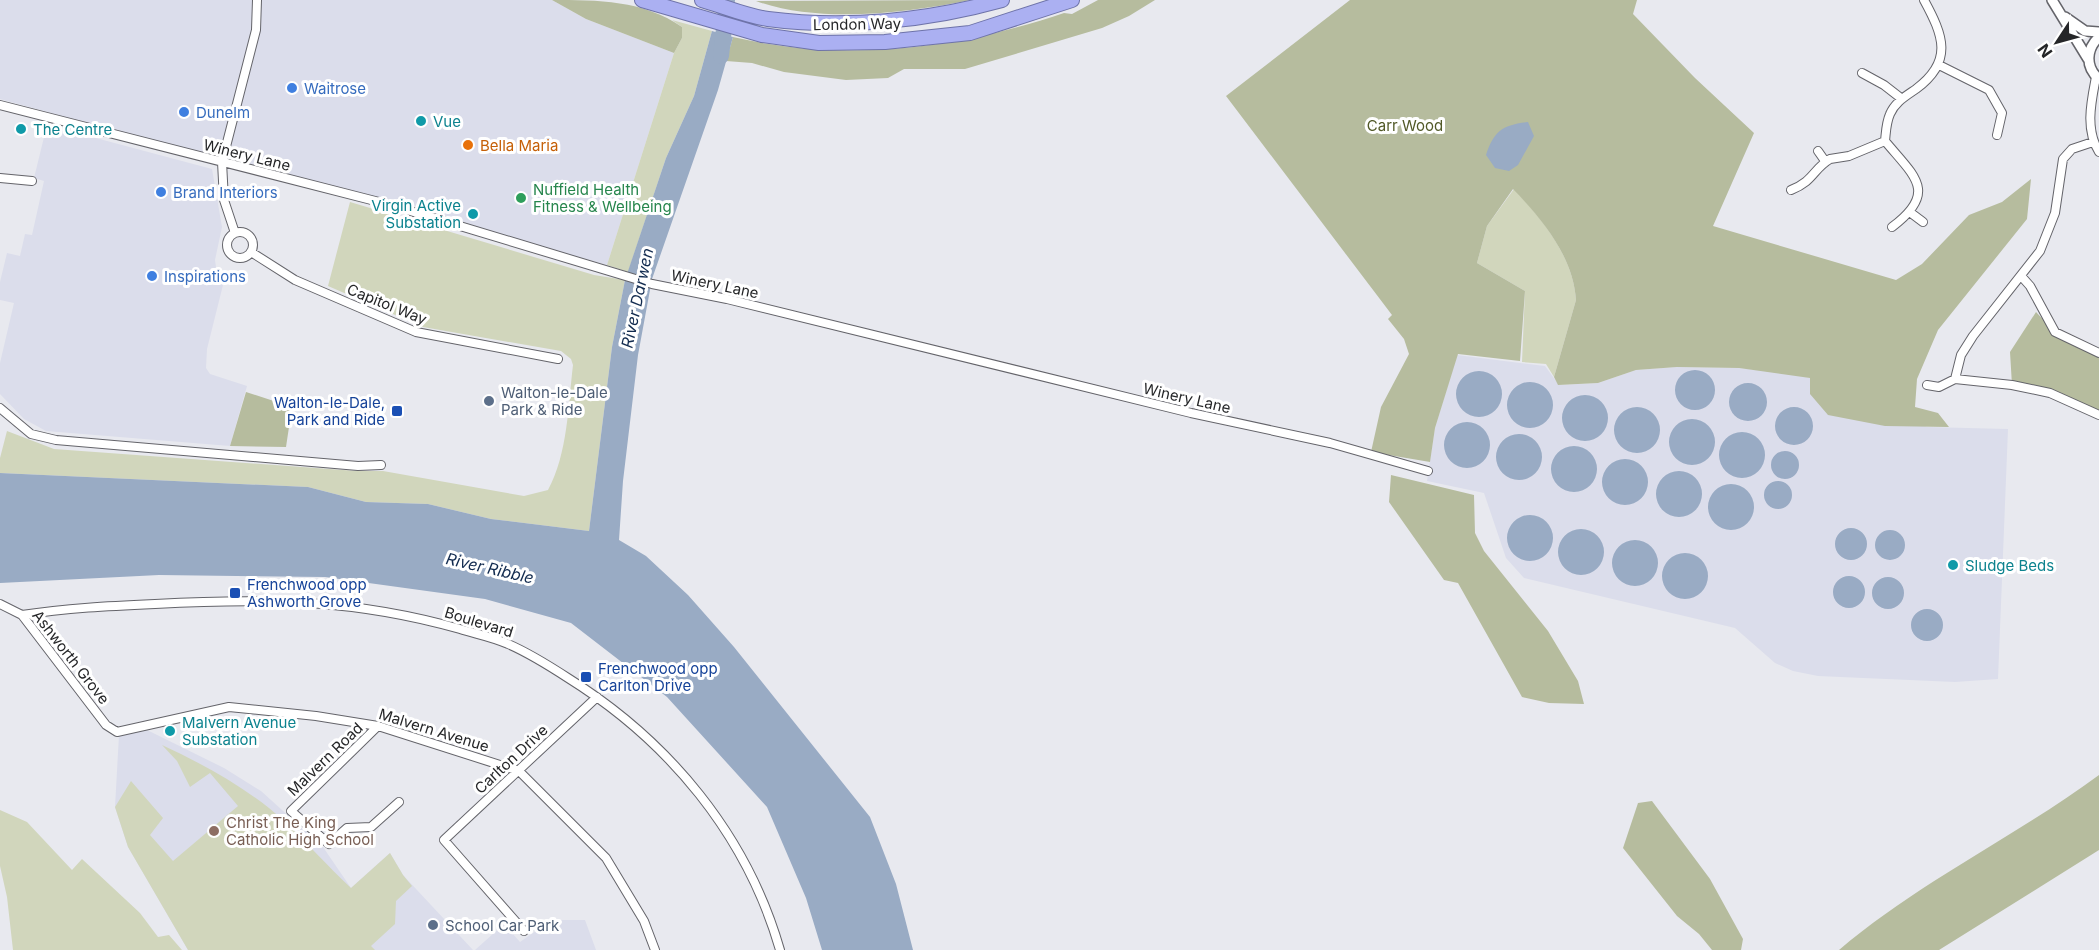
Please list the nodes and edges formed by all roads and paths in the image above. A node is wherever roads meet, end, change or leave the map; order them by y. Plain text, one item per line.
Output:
1 (257, 0) edge
2 (702, 0) edge
3 (1002, 0) edge
4 (1072, 0) edge
5 (1924, 0) edge
6 (2052, 0) edge
7 (645, 2) edge
8 (2059, 12) junction
9 (2099, 32) edge
10 (2099, 37) edge
11 (2088, 59) junction
12 (1939, 65) junction
13 (1862, 73) dead end
14 (2098, 78) edge
15 (1902, 99) junction
16 (2099, 99) edge
17 (0, 105) edge
18 (2091, 111) junction
19 (1996, 135) dead end
20 (1885, 141) junction
21 (2093, 142) junction
22 (1818, 151) dead end
23 (2099, 152) edge
24 (1825, 161) junction
25 (222, 162) junction
26 (0, 178) edge
27 (32, 181) dead end
28 (1791, 190) dead end
29 (1911, 213) junction
30 (1923, 222) dead end
31 (1892, 227) dead end
32 (235, 233) junction
33 (251, 252) junction
34 (2022, 277) junction
35 (2099, 352) edge
36 (558, 359) dead end
37 (1955, 379) junction
38 (1927, 385) dead end
39 (0, 408) edge
40 (2099, 415) edge
41 (381, 465) dead end
42 (1428, 471) dead end
43 (0, 604) edge
44 (22, 615) junction
45 (597, 697) junction
46 (378, 726) junction
47 (117, 732) joint
48 (519, 771) junction
49 (399, 802) dead end
50 (525, 931) dead end
51 (654, 950) edge
52 (780, 950) edge

1 - 25 street, Capitol Way
2 - 3 highway, London Way
4 - 7 highway, London Way
5 - 12 street
6 - 8 street
8 - 9 street
8 - 11 street
10 - 11 street
11 - 14 street
12 - 15 street
12 - 19 street
13 - 15 street
14 - 18 street
15 - 20 street
16 - 18 street
17 - 25 street, Winery Lane
18 - 21 street
20 - 24 street
20 - 29 street
21 - 23 street
21 - 34 street
22 - 24 street
24 - 28 street
25 - 32 street, Capitol Way
25 - 42 street, Winery Lane
26 - 27 street
29 - 30 street
29 - 31 street
32 - 33 street, Capitol Way
32 - 33 street, Capitol Way
33 - 36 street, Capitol Way
34 - 35 street
34 - 37 street
37 - 38 street
37 - 40 street
39 - 41 street
43 - 44 street, Ashworth Grove
44 - 45 street, Boulevard
44 - 47 street, Ashworth Grove
45 - 48 street, Carlton Drive
45 - 52 street, Boulevard
46 - 47 street, Malvern Avenue
46 - 48 street, Malvern Avenue
46 - 49 street, Malvern Road
48 - 50 street, Carlton Drive
48 - 51 street, Malvern Avenue

